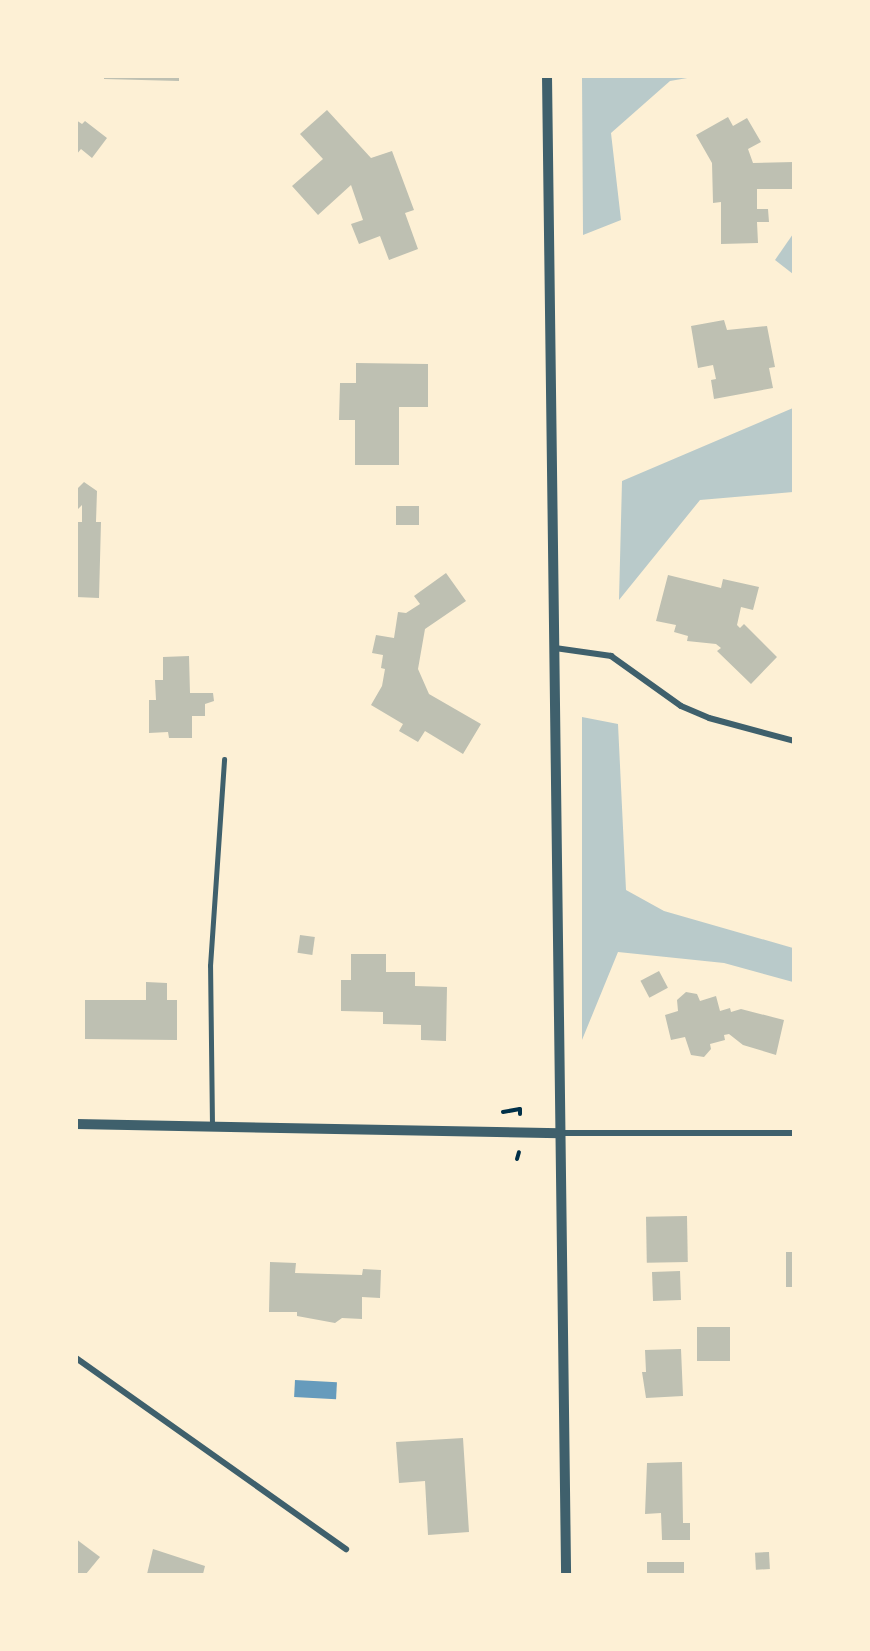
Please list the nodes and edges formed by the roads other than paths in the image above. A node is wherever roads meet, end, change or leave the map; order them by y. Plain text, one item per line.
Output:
1 (547, 76) edge
2 (555, 648) junction
3 (794, 741) edge
4 (224, 759) dead end
5 (76, 1124) edge
6 (212, 1128) junction
7 (560, 1133) junction
8 (794, 1133) edge
9 (76, 1358) edge
10 (346, 1549) dead end
11 (566, 1575) edge

1 - 2 street
2 - 3 street
2 - 7 street
4 - 6 lane
5 - 6 street
6 - 7 street
7 - 8 street
7 - 11 street
9 - 10 street

